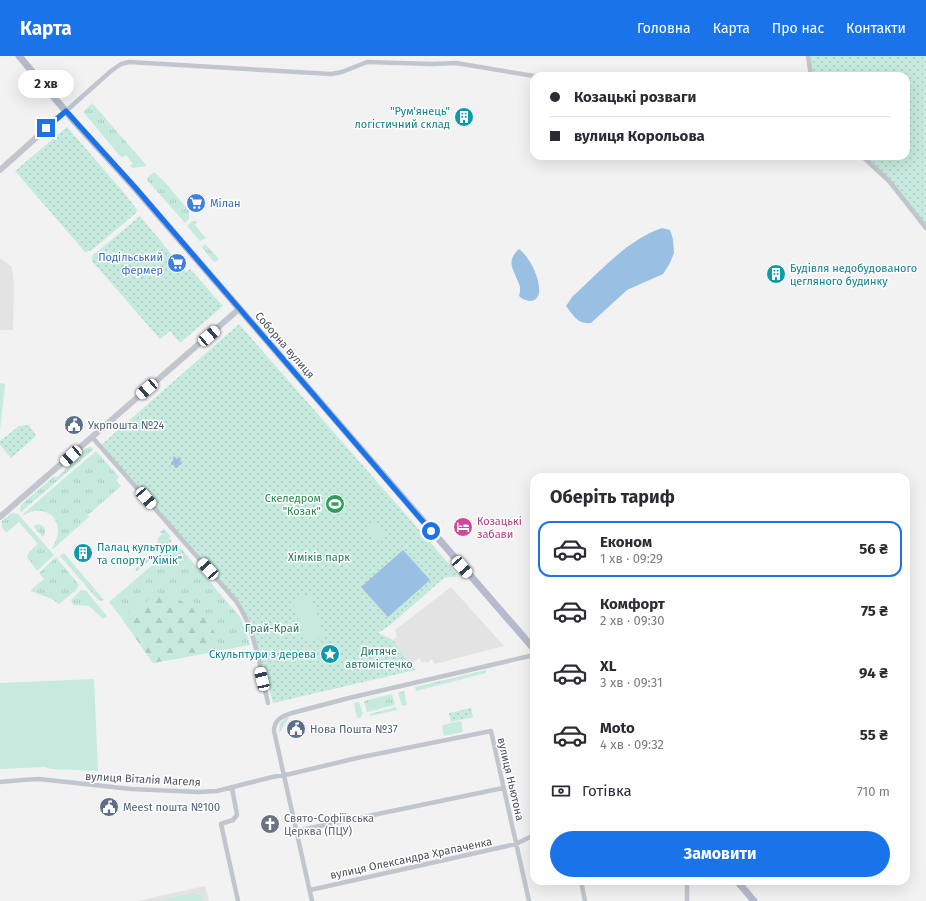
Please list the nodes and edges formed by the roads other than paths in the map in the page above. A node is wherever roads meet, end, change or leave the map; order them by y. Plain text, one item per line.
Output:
1 (19, 56) edge
2 (808, 56) edge
3 (810, 72) edge
4 (530, 75) edge
5 (66, 111) junction
6 (866, 160) edge
7 (0, 170) edge
8 (926, 228) edge
9 (239, 309) junction
10 (92, 437) junction
11 (0, 517) edge
12 (530, 644) edge
13 (530, 656) edge
14 (268, 703) dead end
15 (491, 731) joint
16 (284, 775) junction
17 (0, 782) edge
18 (232, 788) junction
19 (503, 788) junction
20 (296, 831) junction
21 (530, 837) edge
22 (516, 844) junction
23 (582, 885) edge
24 (686, 885) edge
25 (740, 885) edge
26 (310, 890) junction
27 (238, 901) edge
28 (312, 901) edge
29 (529, 901) edge
30 (585, 901) edge
31 (687, 901) edge
32 (754, 901) edge

1 - 5 main road, Соборна вулиця
2 - 3 street
4 - 5 street
5 - 7 street
5 - 9 main road, Соборна вулиця
6 - 8 street
9 - 10 street
9 - 12 main road, Соборна вулиця
10 - 11 street
10 - 14 street
13 - 16 street
15 - 16 street, вулиця Віталія Магеля
15 - 19 street, вулиця Ньютона
16 - 18 street, вулиця Віталія Магеля
16 - 20 street
17 - 18 street, вулиця Віталія Магеля
18 - 27 street
19 - 20 street
19 - 22 street, вулиця Ньютона
20 - 26 street
21 - 22 street, вулиця Олександра Храпаченка
22 - 26 street, вулиця Олександра Храпаченка
22 - 29 street, вулиця Ньютона
23 - 30 street
24 - 31 street
25 - 32 main road
26 - 28 street

